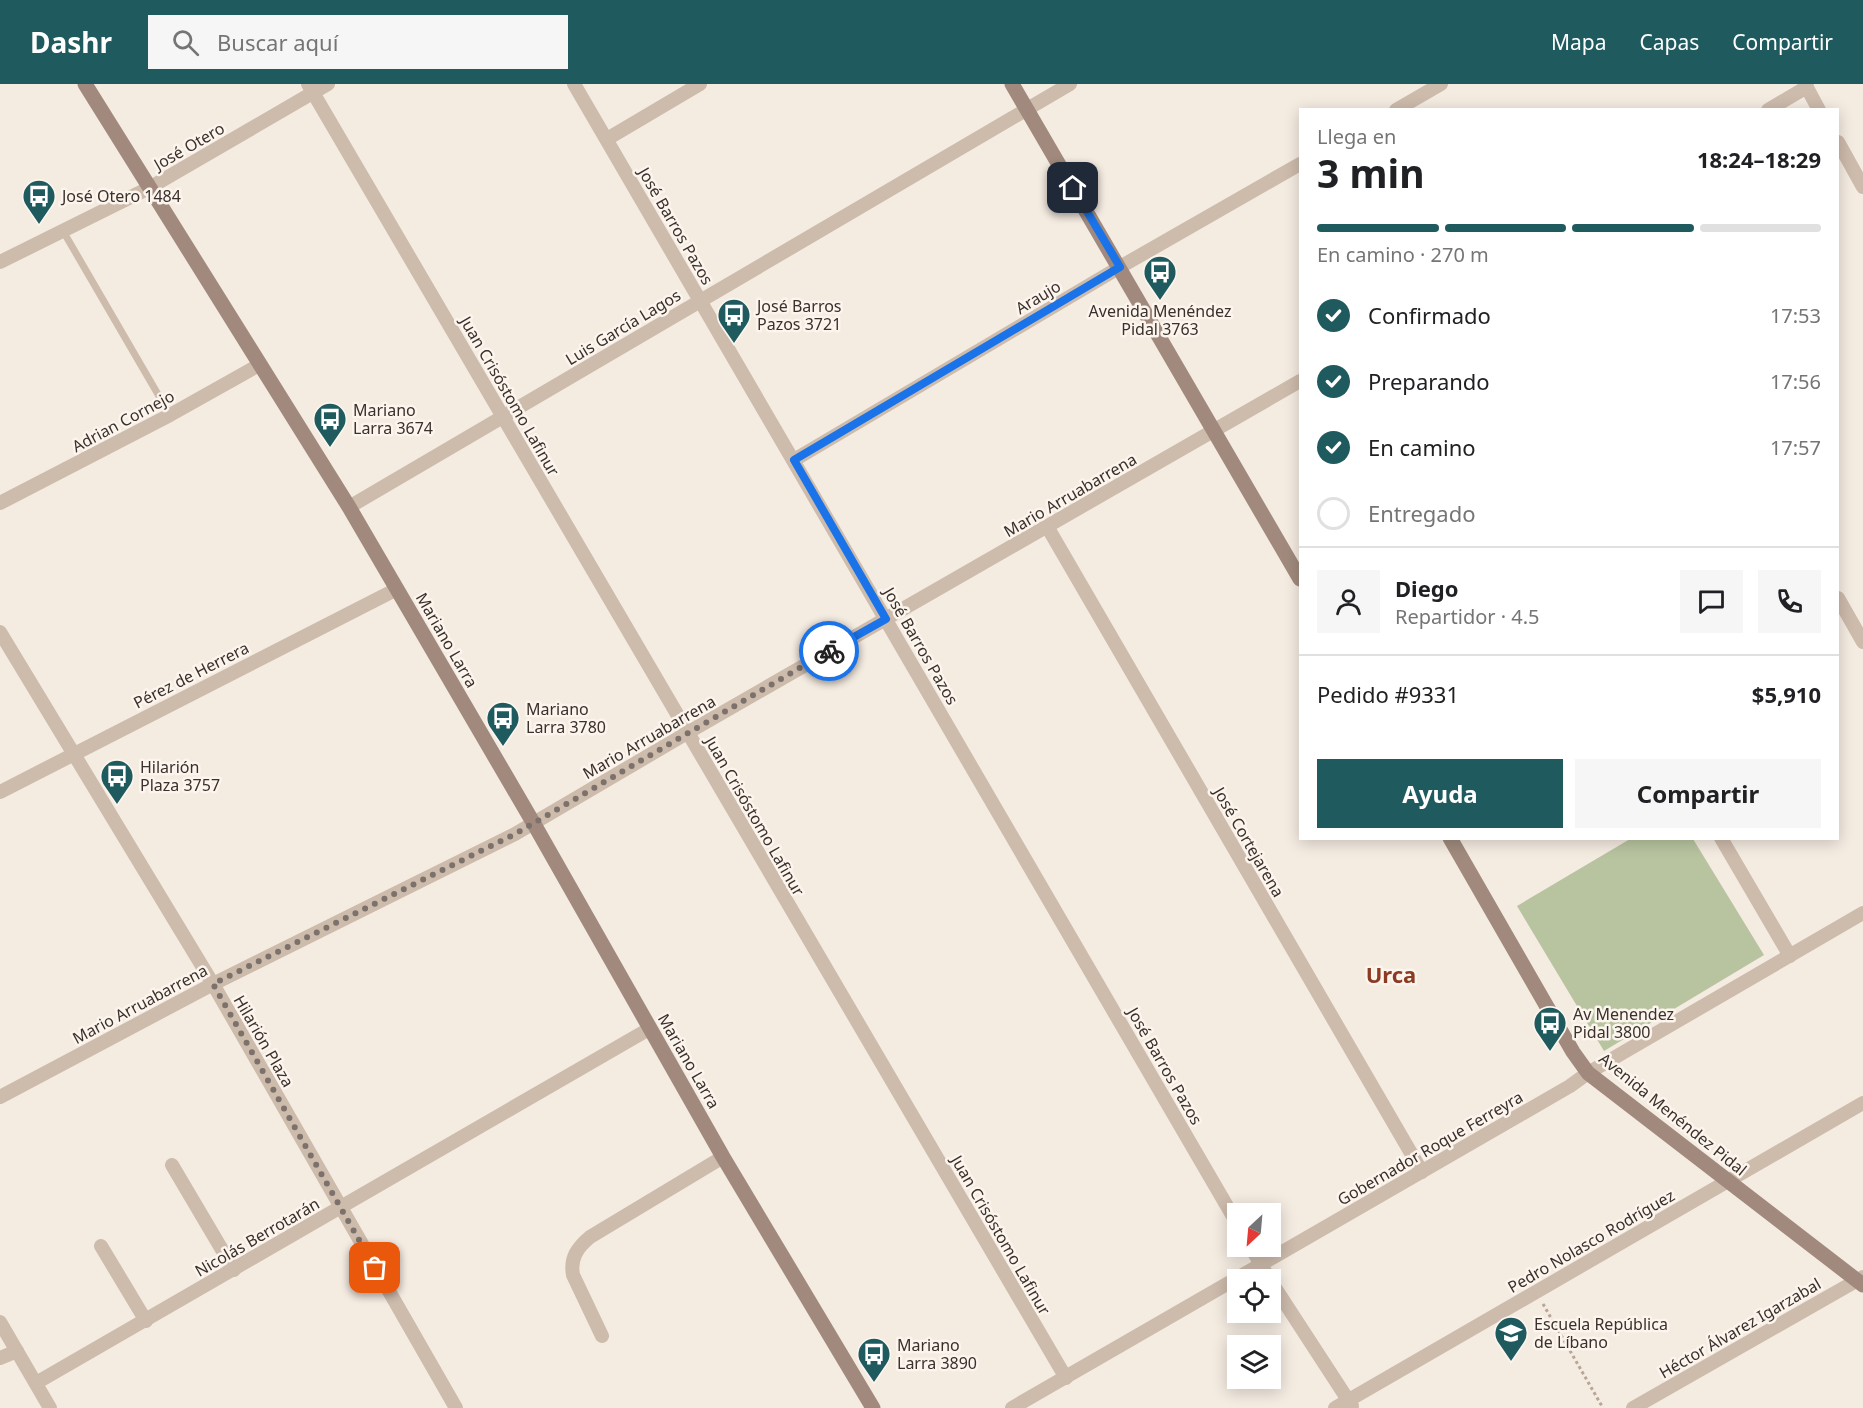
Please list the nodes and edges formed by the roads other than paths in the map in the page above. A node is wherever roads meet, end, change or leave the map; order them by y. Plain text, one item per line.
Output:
1 (85, 84) edge
2 (328, 84) edge
3 (574, 84) edge
4 (700, 84) edge
5 (1012, 84) edge
6 (1070, 84) edge
7 (1441, 84) edge
8 (1806, 86) edge
9 (310, 88) edge
10 (1399, 108) edge
11 (1771, 108) edge
12 (1818, 108) edge
13 (1026, 109) junction
14 (607, 139) junction
15 (1839, 144) edge
16 (1299, 165) edge
17 (1863, 187) edge
18 (149, 188) junction
19 (63, 231) junction
20 (0, 262) edge
21 (1120, 267) junction
22 (700, 300) junction
23 (259, 365) junction
24 (1299, 382) edge
25 (170, 415) junction
26 (504, 418) junction
27 (1215, 430) junction
28 (794, 460) junction
29 (0, 503) edge
30 (349, 507) junction
31 (1048, 528) junction
32 (1299, 577) edge
33 (397, 589) junction
34 (1839, 600) edge
35 (886, 619) junction
36 (0, 632) edge
37 (1863, 642) edge
38 (687, 733) junction
39 (72, 754) junction
40 (0, 792) edge
41 (534, 824) junction
42 (1451, 840) edge
43 (1722, 840) edge
44 (1863, 914) edge
45 (1790, 956) junction
46 (213, 984) junction
47 (649, 1029) junction
48 (1588, 1073) junction
49 (0, 1097) edge
50 (1863, 1103) edge
51 (723, 1156) junction
52 (172, 1166) dead end
53 (1422, 1172) junction
54 (1728, 1182) junction
55 (1227, 1206) edge
56 (340, 1207) junction
57 (101, 1246) dead end
58 (1256, 1257) edge
59 (1261, 1265) junction
60 (1263, 1269) edge
61 (234, 1270) junction
62 (1861, 1281) edge
63 (1281, 1297) edge
64 (146, 1321) junction
65 (0, 1322) edge
66 (602, 1336) dead end
67 (17, 1351) junction
68 (0, 1358) edge
69 (1066, 1377) junction
70 (36, 1383) junction
71 (1351, 1404) edge
72 (50, 1408) edge
73 (456, 1408) edge
74 (873, 1408) edge
75 (1012, 1408) edge
76 (1335, 1408) edge
77 (1633, 1408) edge

1 - 18 main road, Mariano Larra
2 - 9 street, José Otero
3 - 14 street, José Barros Pazos
4 - 14 street
5 - 13 main road
6 - 13 street, Luis García Lagos
7 - 10 street
8 - 11 street
8 - 12 street
9 - 18 street, José Otero
9 - 26 street, Juan Crisóstomo Lafinur
13 - 21 main road
13 - 22 street, Luis García Lagos
14 - 22 street, José Barros Pazos
15 - 17 street
16 - 21 street, Araujo
18 - 19 street, José Otero
18 - 23 main road, Mariano Larra
19 - 20 street, José Otero
19 - 25 lane
21 - 27 main road
21 - 28 street, Araujo
22 - 26 street, Luis García Lagos
22 - 28 street, José Barros Pazos
23 - 25 street, Adrian Cornejo
23 - 30 main road, Mariano Larra
24 - 27 street, Mario Arruabarrena
25 - 29 street, Adrian Cornejo
26 - 30 street, Luis García Lagos
26 - 38 street, Juan Crisóstomo Lafinur
27 - 31 street, Mario Arruabarrena
27 - 32 main road
28 - 35 street, José Barros Pazos
30 - 33 main road, Mariano Larra
31 - 35 street, Mario Arruabarrena
31 - 53 street, José Cortejarena
33 - 39 street, Pérez de Herrera
33 - 41 main road, Mariano Larra
34 - 37 street
35 - 38 street, Mario Arruabarrena
35 - 55 street, José Barros Pazos
36 - 39 street, Hilarión Plaza
38 - 41 street, Mario Arruabarrena
38 - 69 street, Juan Crisóstomo Lafinur
39 - 40 street, Pérez de Herrera
39 - 46 street, Hilarión Plaza
41 - 46 street, Mario Arruabarrena
41 - 47 main road, Mariano Larra
42 - 48 main road, Avenida Menéndez Pidal
43 - 45 street
44 - 45 street, Gobernador Roque Ferreyra
45 - 48 street, Gobernador Roque Ferreyra
46 - 49 street, Mario Arruabarrena
46 - 56 street, Hilarión Plaza
47 - 51 main road, Mariano Larra
47 - 56 street, Nicolás Berrotarán
48 - 53 street, Gobernador Roque Ferreyra
48 - 54 main road, Avenida Menéndez Pidal
50 - 54 street, Pedro Nolasco Rodríguez
51 - 66 street
51 - 74 main road, Mariano Larra
52 - 61 street
53 - 59 street, Gobernador Roque Ferreyra
54 - 62 main road, Avenida Menéndez Pidal
54 - 71 street, Pedro Nolasco Rodríguez
56 - 61 street, Nicolás Berrotarán
56 - 73 street, Hilarión Plaza
57 - 64 street
58 - 59 street
59 - 60 street
59 - 69 street, Gobernador Roque Ferreyra
61 - 64 street, Nicolás Berrotarán
62 - 77 street, Héctor Álvarez Igarzabal
63 - 71 street
64 - 70 street, Nicolás Berrotarán
65 - 67 street
67 - 68 street
67 - 70 street
69 - 75 street, Gobernador Roque Ferreyra
70 - 72 street
71 - 76 street, Pedro Nolasco Rodríguez

